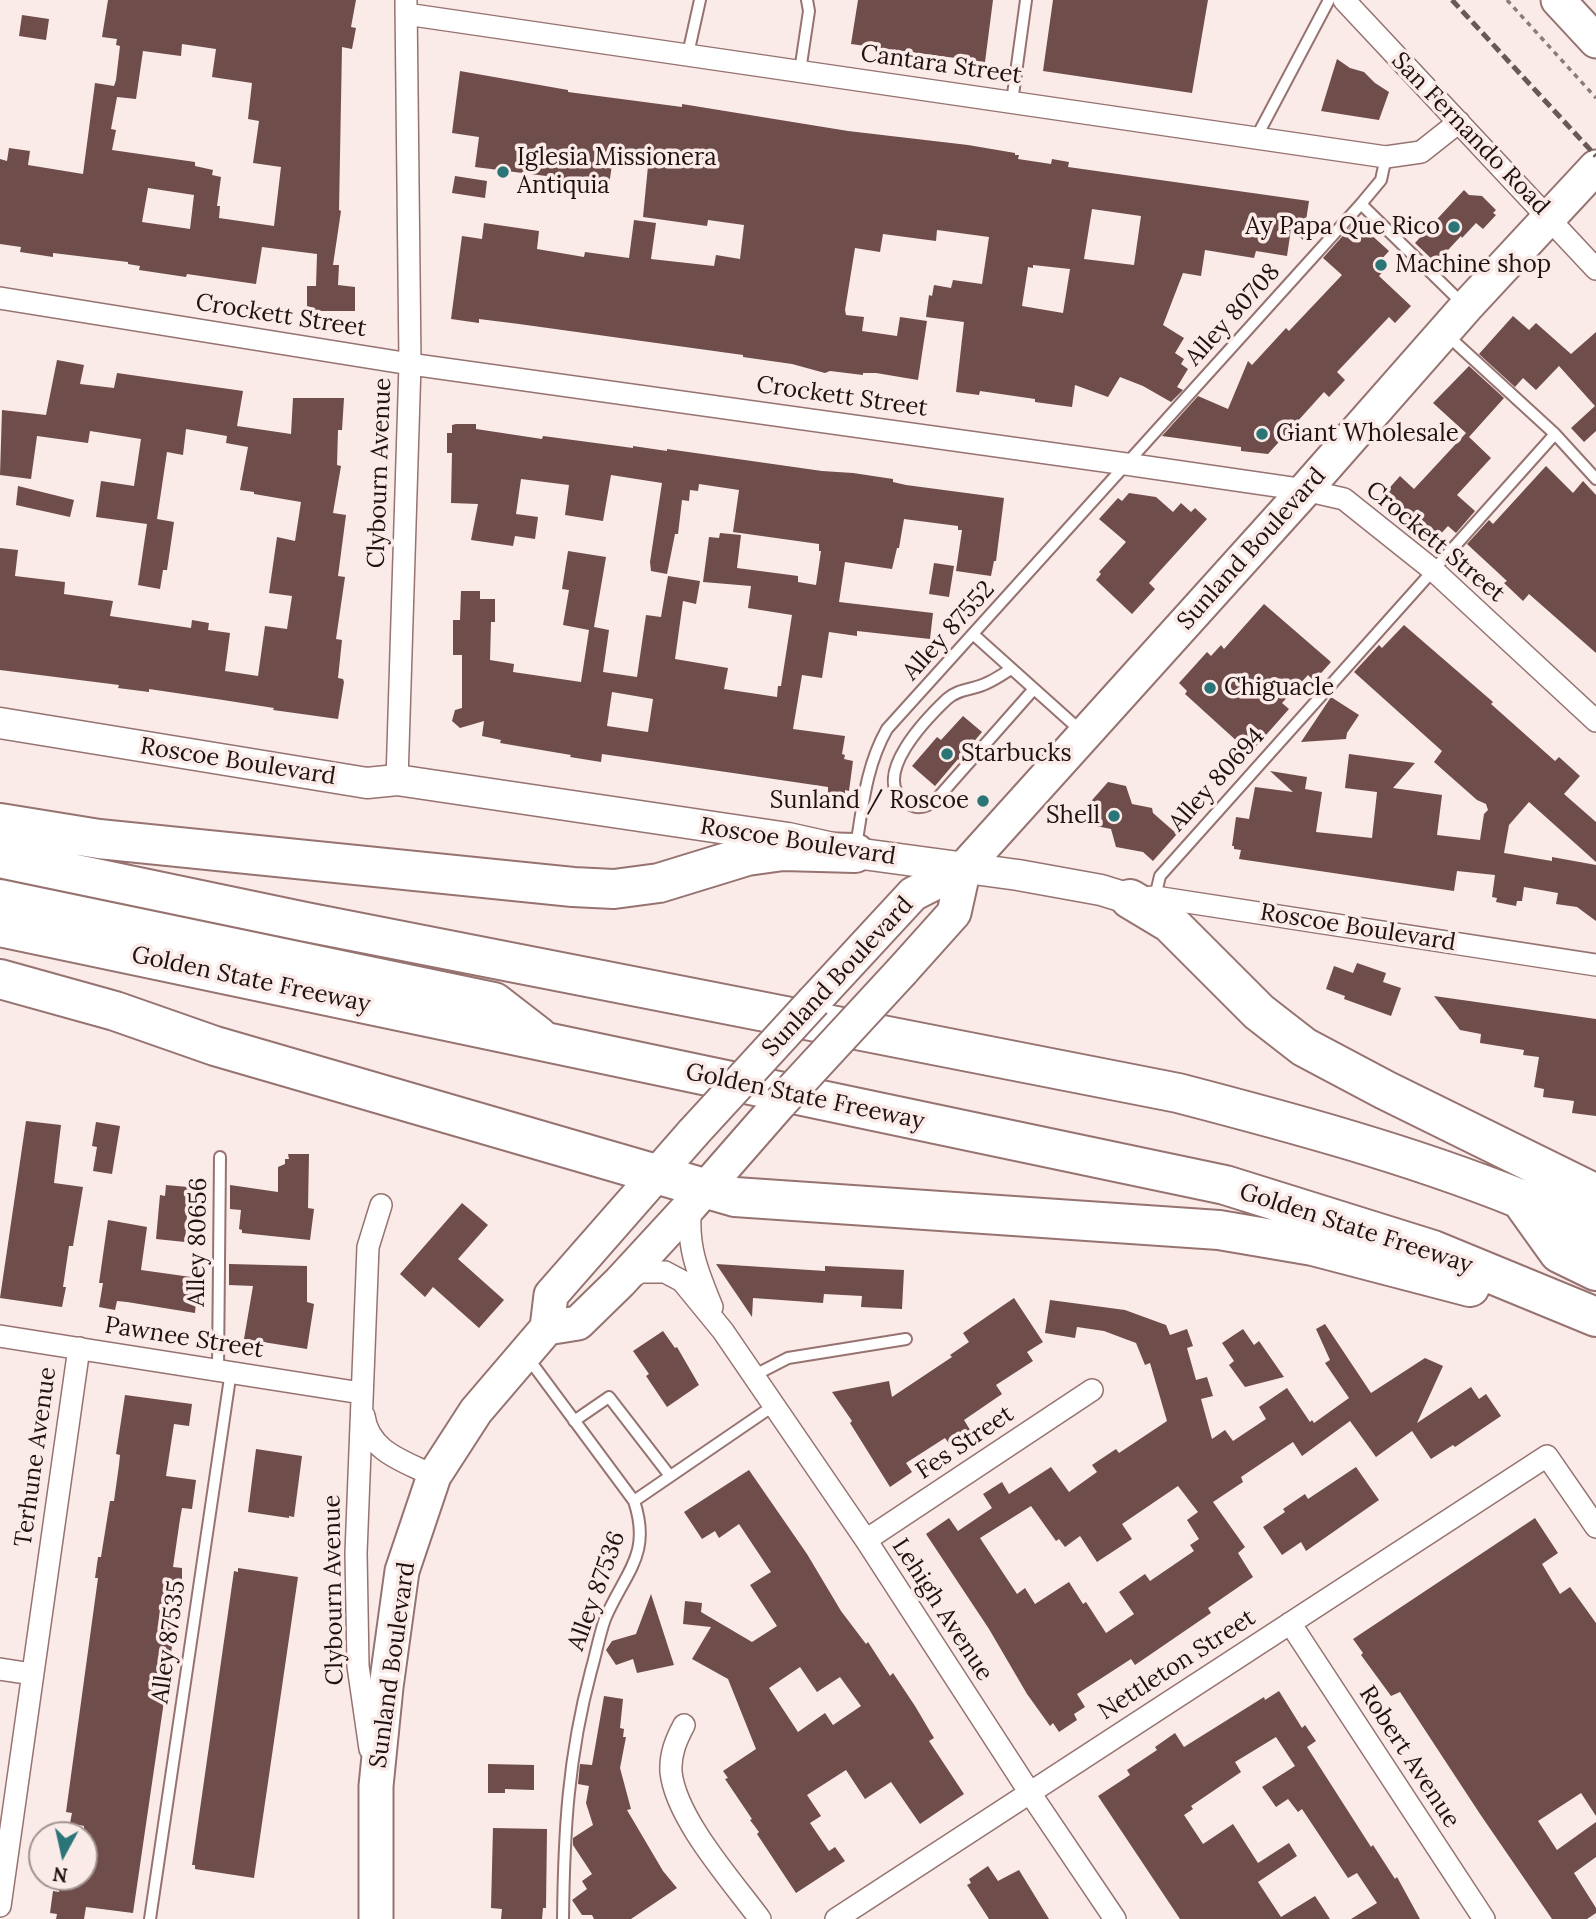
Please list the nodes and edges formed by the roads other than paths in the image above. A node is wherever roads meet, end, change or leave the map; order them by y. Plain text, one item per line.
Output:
1 (700, 0) edge
2 (807, 0) edge
3 (1026, 0) edge
4 (1329, 0) edge
5 (1344, 0) edge
6 (1558, 0) edge
7 (406, 7) edge
8 (1596, 41) edge
9 (688, 54) junction
10 (800, 71) junction
11 (1012, 102) junction
12 (1459, 122) junction
13 (1256, 138) junction
14 (1386, 157) junction
15 (1596, 167) edge
16 (1361, 204) junction
17 (1549, 216) junction
18 (1596, 269) edge
19 (0, 298) edge
20 (1465, 307) junction
21 (1444, 332) junction
22 (410, 364) junction
23 (1555, 434) junction
24 (1126, 464) junction
25 (1596, 479) edge
26 (1305, 490) junction
27 (1433, 570) junction
28 (974, 635) junction
29 (1011, 669) junction
30 (1033, 690) junction
31 (1596, 720) edge
32 (0, 723) edge
33 (1084, 734) junction
34 (397, 780) junction
35 (0, 823) edge
36 (855, 853) junction
37 (0, 858) edge
38 (964, 869) junction
39 (0, 881) edge
40 (1143, 898) junction
41 (0, 899) edge
42 (306, 922) junction
43 (0, 927) edge
44 (1596, 965) edge
45 (0, 979) edge
46 (545, 1042) junction
47 (220, 1157) dead end
48 (655, 1175) junction
49 (1596, 1195) edge
50 (699, 1196) junction
51 (1519, 1198) junction
52 (380, 1205) dead end
53 (1596, 1234) edge
54 (1596, 1271) edge
55 (620, 1282) junction
56 (1596, 1319) edge
57 (547, 1328) junction
58 (723, 1331) junction
59 (0, 1336) edge
60 (906, 1339) dead end
61 (79, 1348) junction
62 (525, 1354) junction
63 (224, 1370) junction
64 (753, 1376) junction
65 (1092, 1390) dead end
66 (361, 1393) junction
67 (773, 1406) junction
68 (575, 1421) junction
69 (433, 1476) junction
70 (670, 1476) junction
71 (634, 1501) junction
72 (1596, 1527) edge
73 (866, 1541) junction
74 (1290, 1623) junction
75 (0, 1669) edge
76 (32, 1674) junction
77 (684, 1725) dead end
78 (376, 1786) junction
79 (1030, 1793) junction
80 (0, 1906) edge
81 (150, 1919) edge
82 (376, 1919) edge
83 (563, 1919) edge
84 (760, 1919) edge
85 (836, 1919) edge
86 (1115, 1919) edge
87 (1484, 1919) edge

1 - 9 lane
2 - 10 lane
3 - 11 lane
4 - 13 lane
5 - 12 street, San Fernando Road
6 - 8 main road
7 - 9 street, Cantara Street
7 - 22 street, Clybourn Avenue
9 - 10 street, Cantara Street
10 - 11 street, Cantara Street
11 - 13 street, Cantara Street
12 - 14 street, Cantara Street
12 - 17 street, San Fernando Road
13 - 14 street, Cantara Street
14 - 16 lane, Alley 80708
15 - 17 main road, Sunland Boulevard
16 - 20 lane
16 - 24 lane, Alley 80708
17 - 18 street, San Fernando Road
17 - 20 main road, Sunland Boulevard
19 - 22 street, Crockett Street
20 - 21 main road, Sunland Boulevard
21 - 23 lane
21 - 26 main road, Sunland Boulevard
22 - 24 street, Crockett Street
22 - 34 street, Clybourn Avenue
23 - 25 lane
23 - 27 lane, Alley 80694
24 - 26 street, Crockett Street
24 - 28 lane, Alley 87552
26 - 27 street, Crockett Street
26 - 33 main road, Sunland Boulevard
27 - 31 street, Crockett Street
27 - 40 lane, Alley 80694
28 - 29 lane
28 - 36 lane, Alley 87552
29 - 30 lane
29 - 30 lane
30 - 33 lane
32 - 34 main road, Roscoe Boulevard
33 - 38 main road, Sunland Boulevard
34 - 36 main road, Roscoe Boulevard
35 - 36 highway
36 - 38 main road, Roscoe Boulevard
37 - 42 highway
38 - 40 main road, Roscoe Boulevard
38 - 48 main road, Sunland Boulevard, bridge
38 - 50 main road, Sunland Boulevard, bridge
39 - 42 highway
40 - 44 street, Roscoe Boulevard
40 - 49 highway
41 - 46 highway
42 - 51 highway
43 - 46 highway, Golden State Freeway
45 - 48 highway
46 - 56 highway, Golden State Freeway
47 - 63 lane, Alley 80656
48 - 50 highway
48 - 57 main road, Sunland Boulevard
50 - 55 main road, Sunland Boulevard
50 - 56 highway
50 - 58 street, Lehigh Avenue
51 - 53 highway
51 - 54 highway
52 - 66 street, Clybourn Avenue
55 - 57 main road, Sunland Boulevard
55 - 58 street, Lehigh Avenue
57 - 62 main road, Sunland Boulevard
58 - 64 street, Lehigh Avenue
59 - 61 street, Pawnee Street
60 - 64 lane
61 - 63 street, Pawnee Street
61 - 76 street, Terhune Avenue
62 - 68 lane, Alley 87536
62 - 69 main road, Sunland Boulevard
63 - 66 street, Pawnee Street
63 - 81 lane, Alley 87535
64 - 67 street, Lehigh Avenue
65 - 73 street, Fes Street
66 - 69 street, Clybourn Avenue
66 - 78 street, Clybourn Avenue
67 - 70 lane
67 - 73 street, Lehigh Avenue
68 - 70 lane
68 - 71 lane, Alley 87536
69 - 78 main road, Sunland Boulevard
70 - 71 lane
71 - 83 lane, Alley 87536
72 - 74 street, Nettleton Street
73 - 79 street, Lehigh Avenue
74 - 79 street, Nettleton Street
74 - 87 street, Robert Avenue
75 - 76 street
76 - 80 street, Terhune Avenue
77 - 84 street
78 - 82 main road, Sunland Boulevard
79 - 85 street, Nettleton Street
79 - 86 street, Lehigh Avenue

